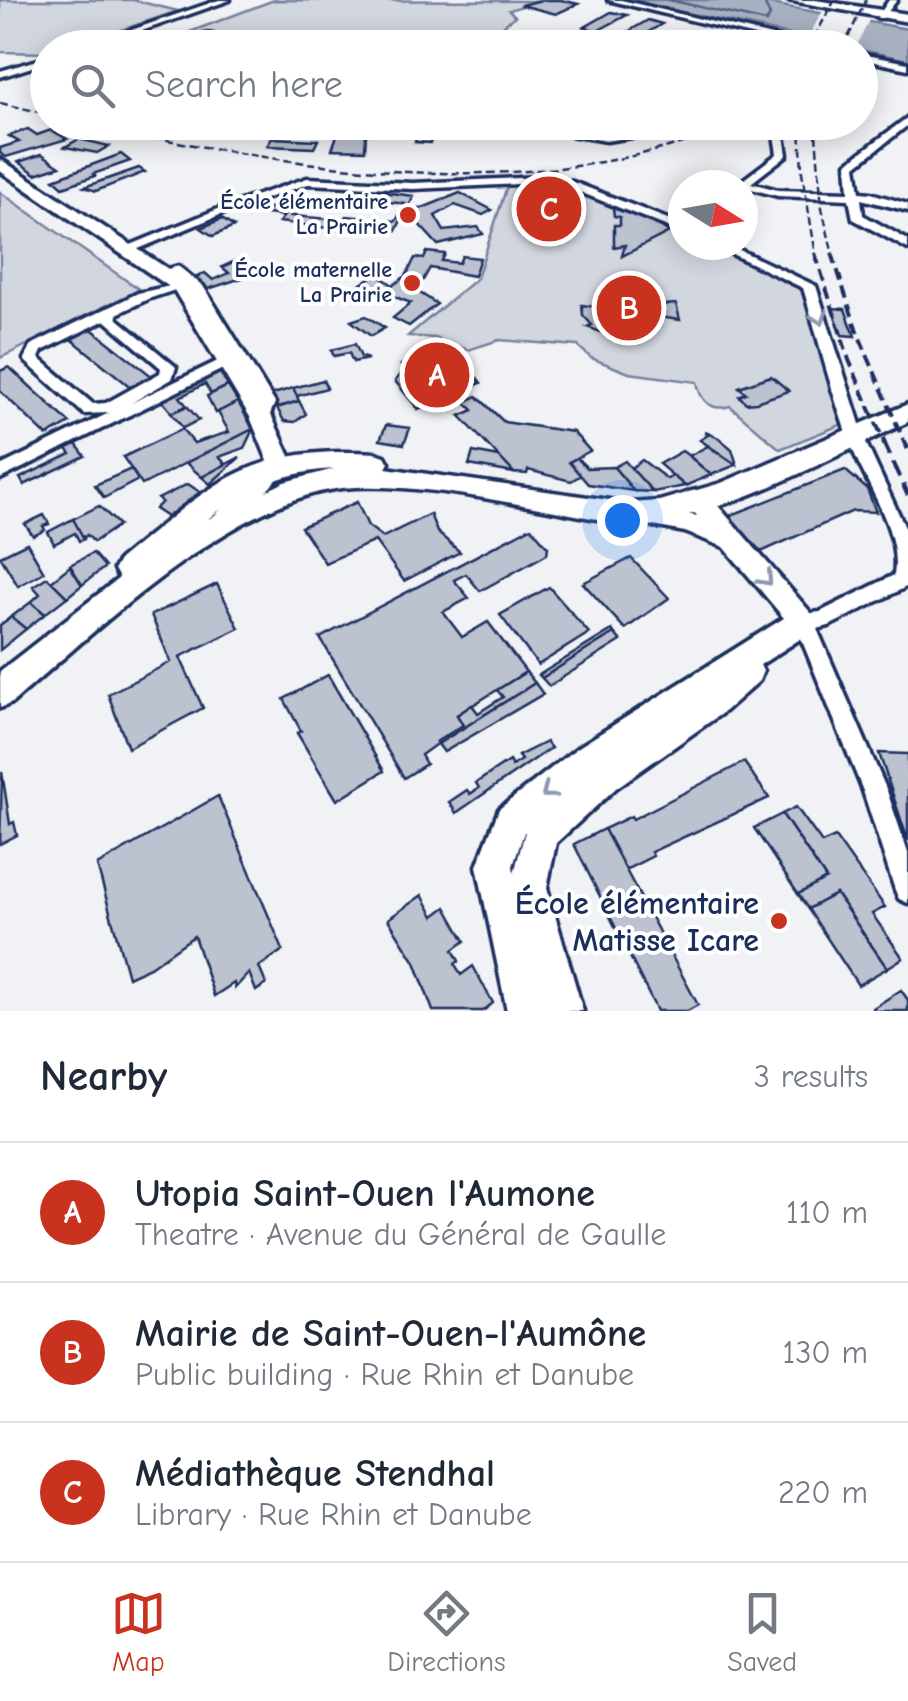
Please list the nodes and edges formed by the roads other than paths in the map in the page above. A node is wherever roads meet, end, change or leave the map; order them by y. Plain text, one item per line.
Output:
1 (226, 0) edge
2 (612, 0) edge
3 (793, 0) edge
4 (893, 0) edge
5 (817, 2) edge
6 (880, 16) junction
7 (908, 18) edge
8 (137, 30) edge
9 (727, 30) edge
10 (878, 60) edge
11 (30, 65) edge
12 (908, 66) edge
13 (0, 74) edge
14 (908, 120) edge
15 (780, 140) edge
16 (0, 164) edge
17 (758, 173) edge
18 (758, 188) edge
19 (852, 194) junction
20 (908, 208) edge
21 (668, 223) edge
22 (908, 245) edge
23 (127, 249) junction
24 (752, 260) edge
25 (164, 272) junction
26 (180, 286) junction
27 (110, 313) junction
28 (229, 361) junction
29 (908, 412) edge
30 (261, 417) junction
31 (856, 434) junction
32 (280, 463) junction
33 (0, 473) edge
34 (330, 479) junction
35 (691, 501) junction
36 (630, 514) junction
37 (218, 525) junction
38 (727, 538) junction
39 (804, 622) junction
40 (0, 674) edge
41 (0, 692) edge
42 (908, 890) edge
43 (527, 1011) edge
44 (564, 1011) edge

1 - 8 street
2 - 9 street
3 - 5 main road
4 - 6 street
5 - 6 main road
6 - 7 main road
10 - 12 street
11 - 13 street
14 - 19 street
15 - 17 street
16 - 23 street
18 - 19 street
19 - 20 street
19 - 22 street
21 - 23 street
23 - 25 street
24 -> 31 street
25 - 26 street
25 - 30 street
26 - 27 street
26 - 28 street
27 - 27 street
28 - 30 street
28 - 33 street
29 - 31 main road
30 - 32 street
31 - 35 main road
31 - 39 street
32 - 34 street
32 - 35 main road
32 - 37 street
32 - 40 main road
34 - 36 main road
34 - 37 main road
35 - 36 main road
35 - 38 street
36 - 38 street
37 - 41 main road
38 -> 39 street
39 - 42 street
39 -> 43 street
39 - 44 street

